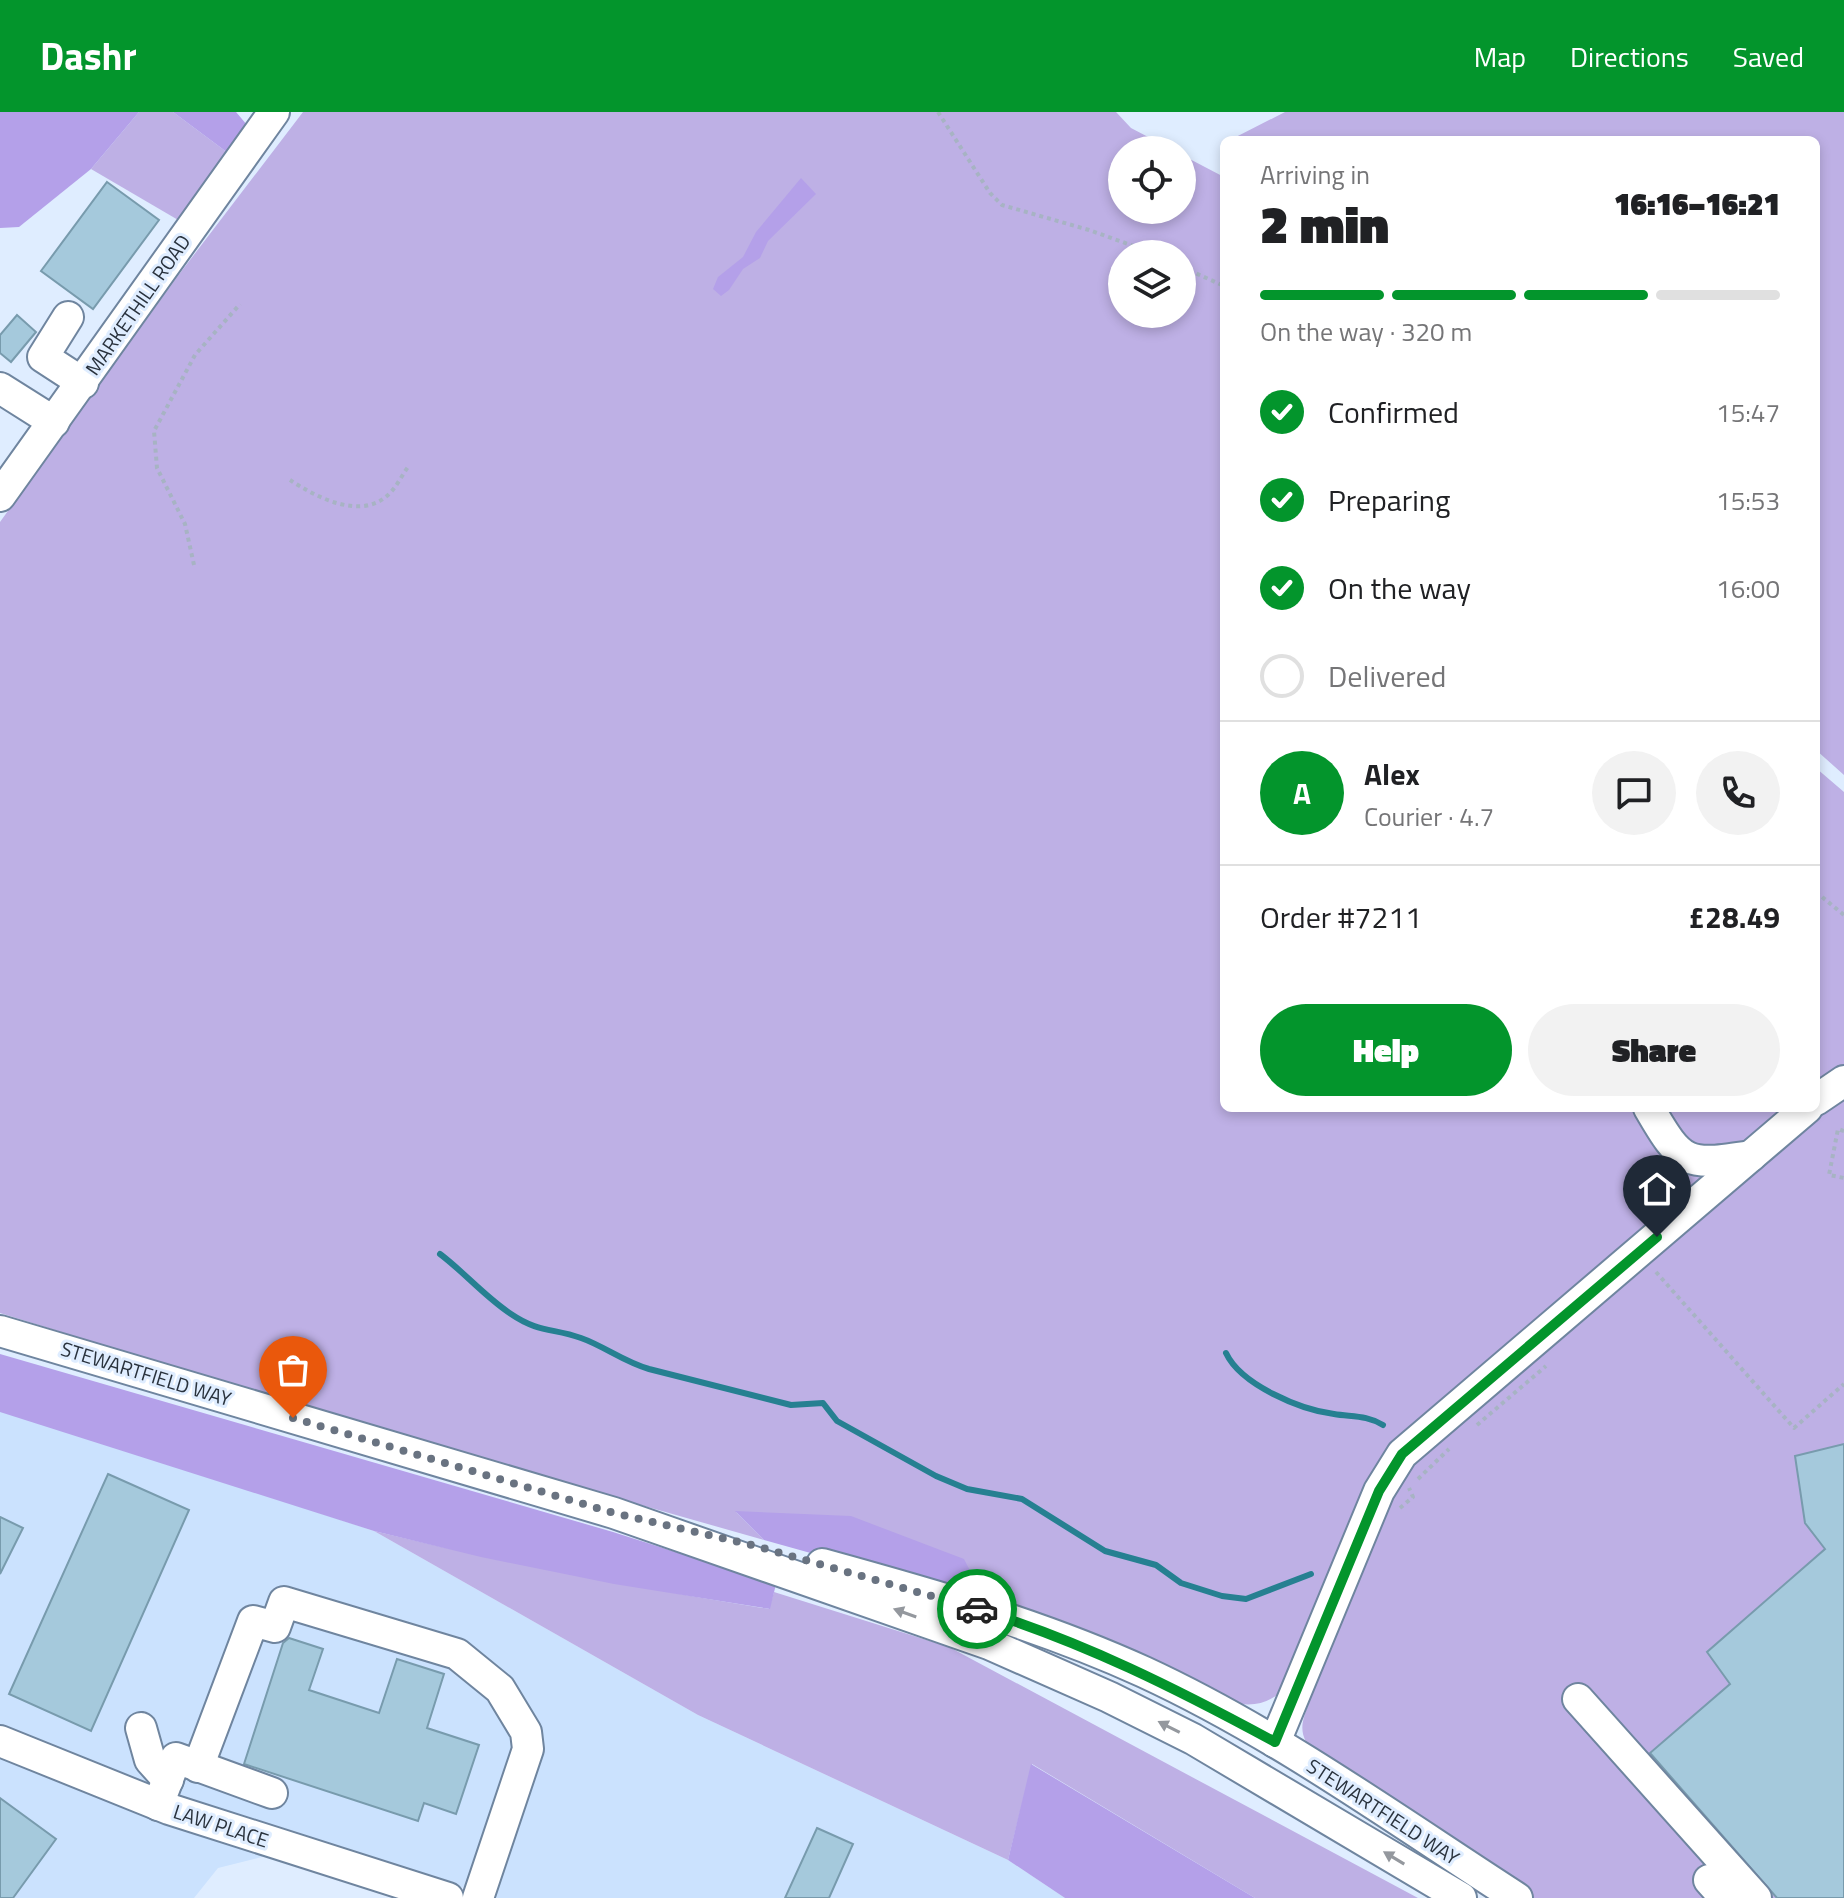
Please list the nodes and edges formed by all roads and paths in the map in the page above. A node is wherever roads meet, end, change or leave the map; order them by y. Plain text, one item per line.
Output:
1 (938, 112) edge
2 (262, 117) edge
3 (1117, 240) edge
4 (1196, 273) edge
5 (1220, 284) edge
6 (240, 304) dead end
7 (68, 317) dead end
8 (83, 383) junction
9 (0, 388) edge
10 (54, 422) junction
11 (408, 467) dead end
12 (290, 480) dead end
13 (0, 496) edge
14 (194, 565) dead end
15 (1820, 895) edge
16 (1844, 915) edge
17 (1844, 1081) edge
18 (1820, 1097) edge
19 (1651, 1112) edge
20 (1802, 1112) edge
21 (1844, 1131) edge
22 (1751, 1156) junction
23 (1844, 1178) edge
24 (1647, 1279) dead end
25 (0, 1331) edge
26 (1554, 1359) dead end
27 (1844, 1384) edge
28 (1475, 1427) dead end
29 (1453, 1445) dead end
30 (1400, 1508) dead end
31 (614, 1513) junction
32 (1578, 1699) dead end
33 (141, 1728) dead end
34 (0, 1741) edge
35 (1275, 1742) junction
36 (198, 1767) junction
37 (163, 1793) junction
38 (272, 1793) dead end
39 (448, 1898) edge
40 (478, 1898) edge
41 (1461, 1898) edge
42 (1517, 1898) edge
43 (1756, 1898) edge

1 - 3 path
2 - 8 street, MARKETHILL ROAD
4 - 5 path
6 - 14 path
7 - 8 street
8 - 10 street, MARKETHILL ROAD
9 - 10 street
10 - 13 street, MARKETHILL ROAD
11 - 12 path
15 - 16 path
17 - 18 street
19 - 22 street
20 - 22 street
21 - 23 path
22 - 35 street
24 - 27 path
25 - 31 street, STEWARTFIELD WAY
26 - 28 path
29 - 30 path
31 - 35 street, STEWARTFIELD WAY
41 -> 31 street, STEWARTFIELD WAY
32 - 43 street
33 - 37 street
34 - 37 street, LAW PLACE
35 - 42 street, STEWARTFIELD WAY
36 - 37 street
36 - 38 street
36 - 40 street
37 - 39 street, LAW PLACE

